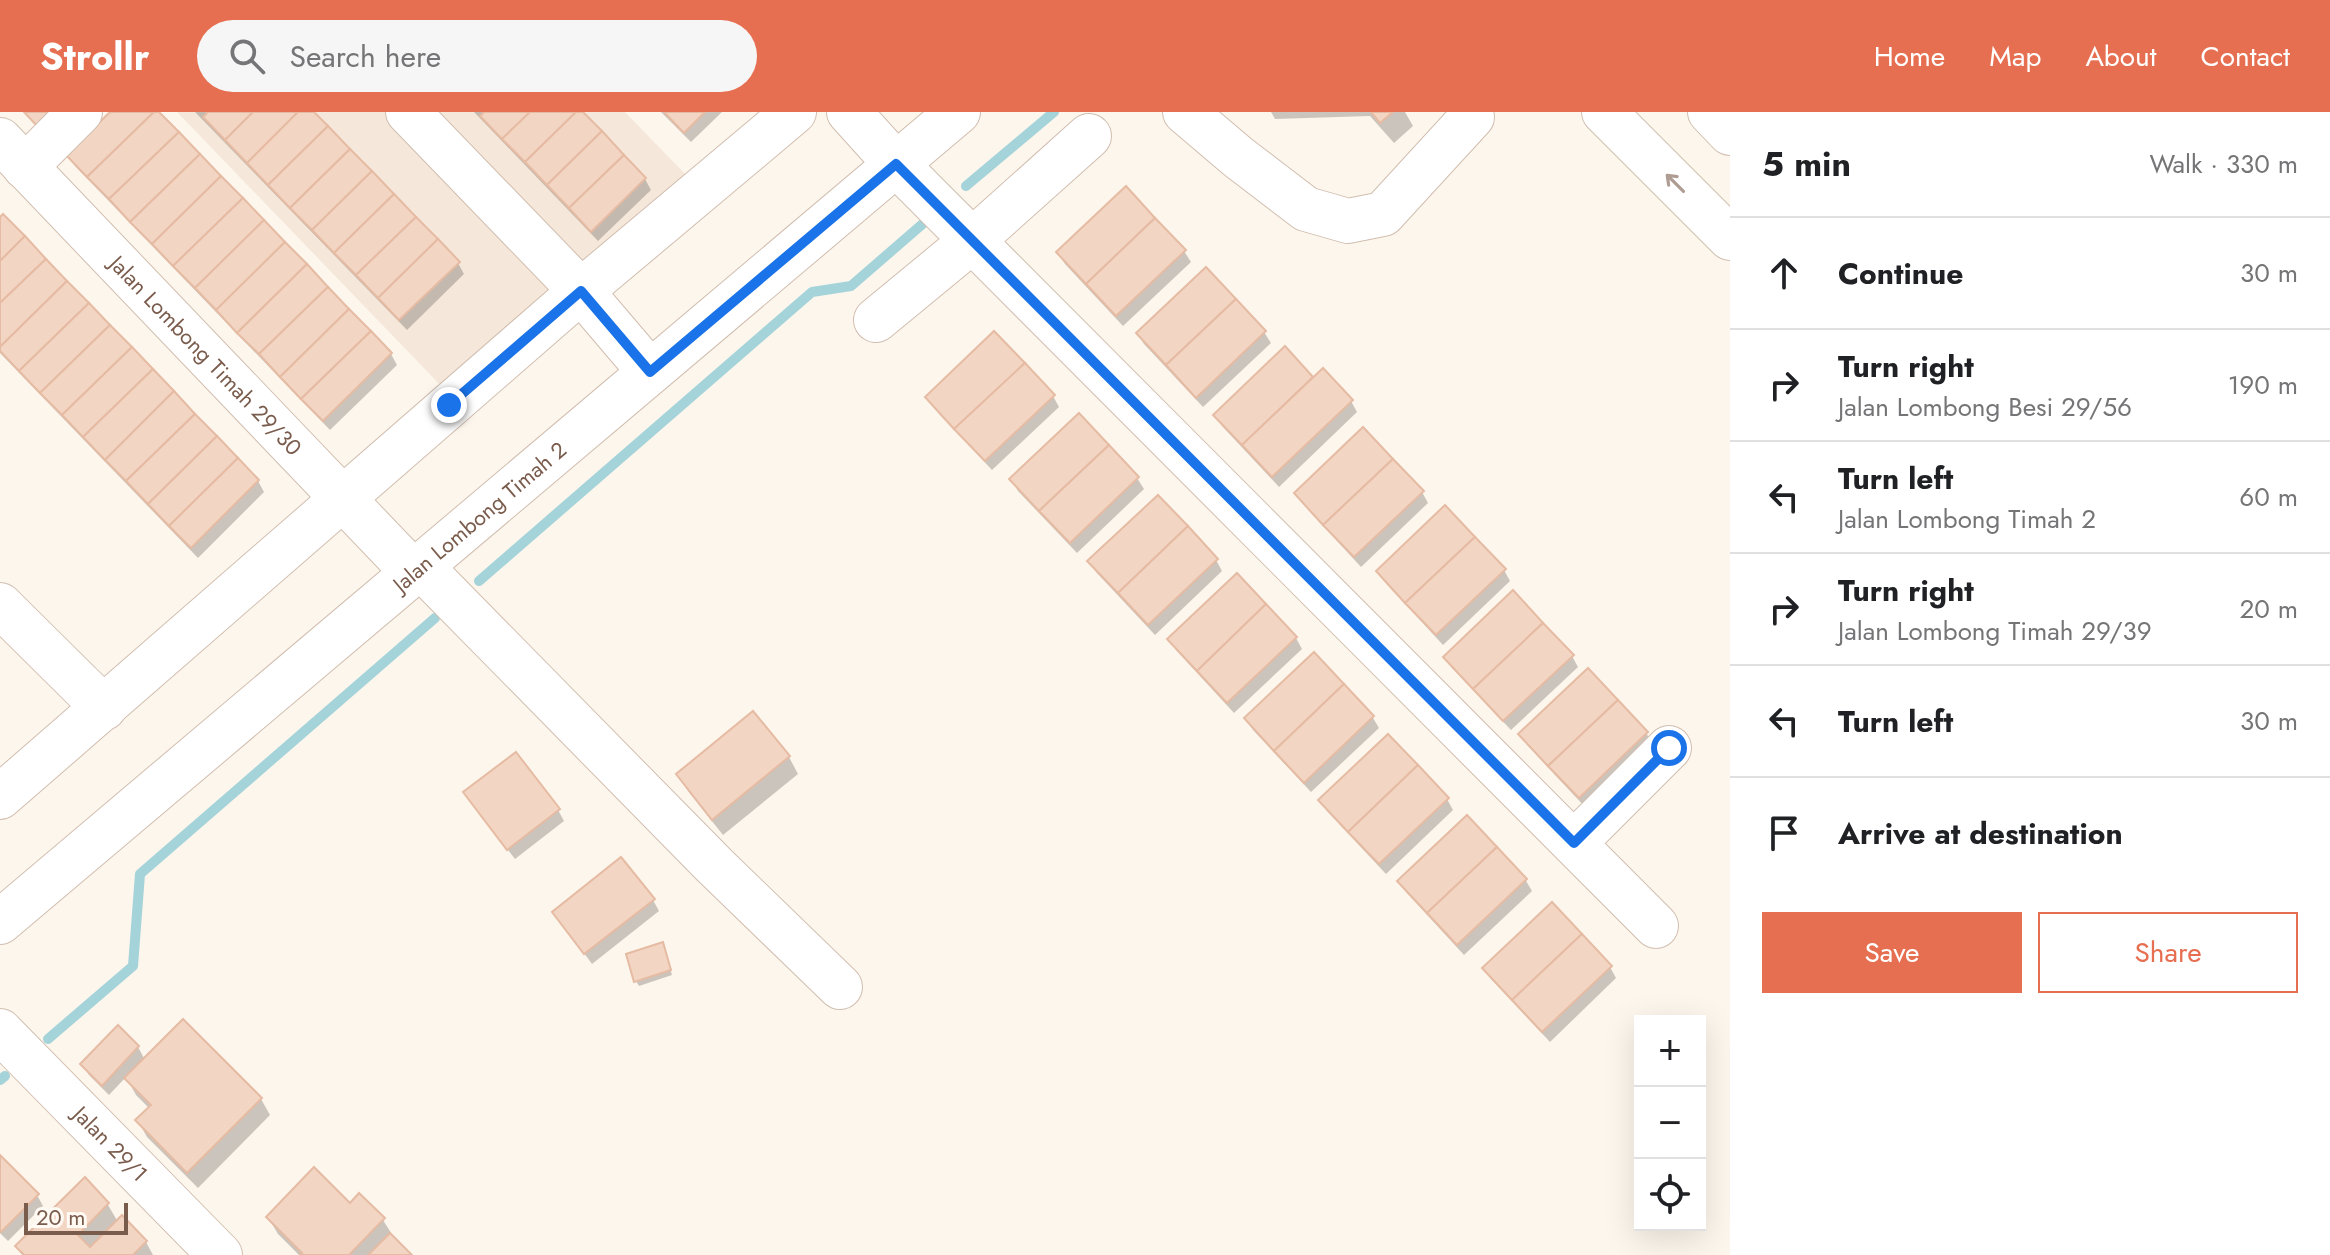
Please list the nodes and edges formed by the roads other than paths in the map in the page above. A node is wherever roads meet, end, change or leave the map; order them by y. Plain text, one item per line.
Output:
1 (80, 112) edge
2 (408, 112) edge
3 (794, 112) edge
4 (849, 112) edge
5 (958, 112) edge
6 (1185, 112) edge
7 (1604, 112) edge
8 (1710, 112) edge
9 (1472, 117) dead end
10 (1730, 133) edge
11 (1089, 136) dead end
12 (13, 153) edge
13 (896, 164) junction
14 (1730, 238) edge
15 (973, 240) junction
16 (581, 291) junction
17 (876, 320) dead end
18 (650, 372) junction
19 (344, 498) junction
20 (417, 569) junction
21 (0, 605) edge
22 (104, 708) junction
23 (1669, 748) dead end
24 (0, 797) edge
25 (1574, 843) junction
26 (0, 922) edge
27 (1656, 926) dead end
28 (840, 987) dead end
29 (0, 1031) edge
30 (220, 1255) edge

1 - 12 street
2 - 16 street
3 - 16 street
4 - 13 street
5 - 13 street, Jalan Lombong Timah 2
6 - 9 street
14 -> 7 street
8 - 10 street
11 - 15 street
12 - 19 street, Jalan Lombong Timah 29/30
13 - 15 street
13 - 18 street, Jalan Lombong Timah 2
15 - 17 street
15 - 25 street
16 - 18 street
16 - 19 street
18 - 20 street, Jalan Lombong Timah 2
19 - 20 street, Jalan Lombong Timah 29/30
19 - 22 street
20 - 26 street, Jalan Lombong Timah 2
20 - 28 street, Jalan Lombong Timah 29/30
21 - 22 street
22 - 24 street
23 - 25 street
25 - 27 street
29 - 30 street, Jalan 29/1

